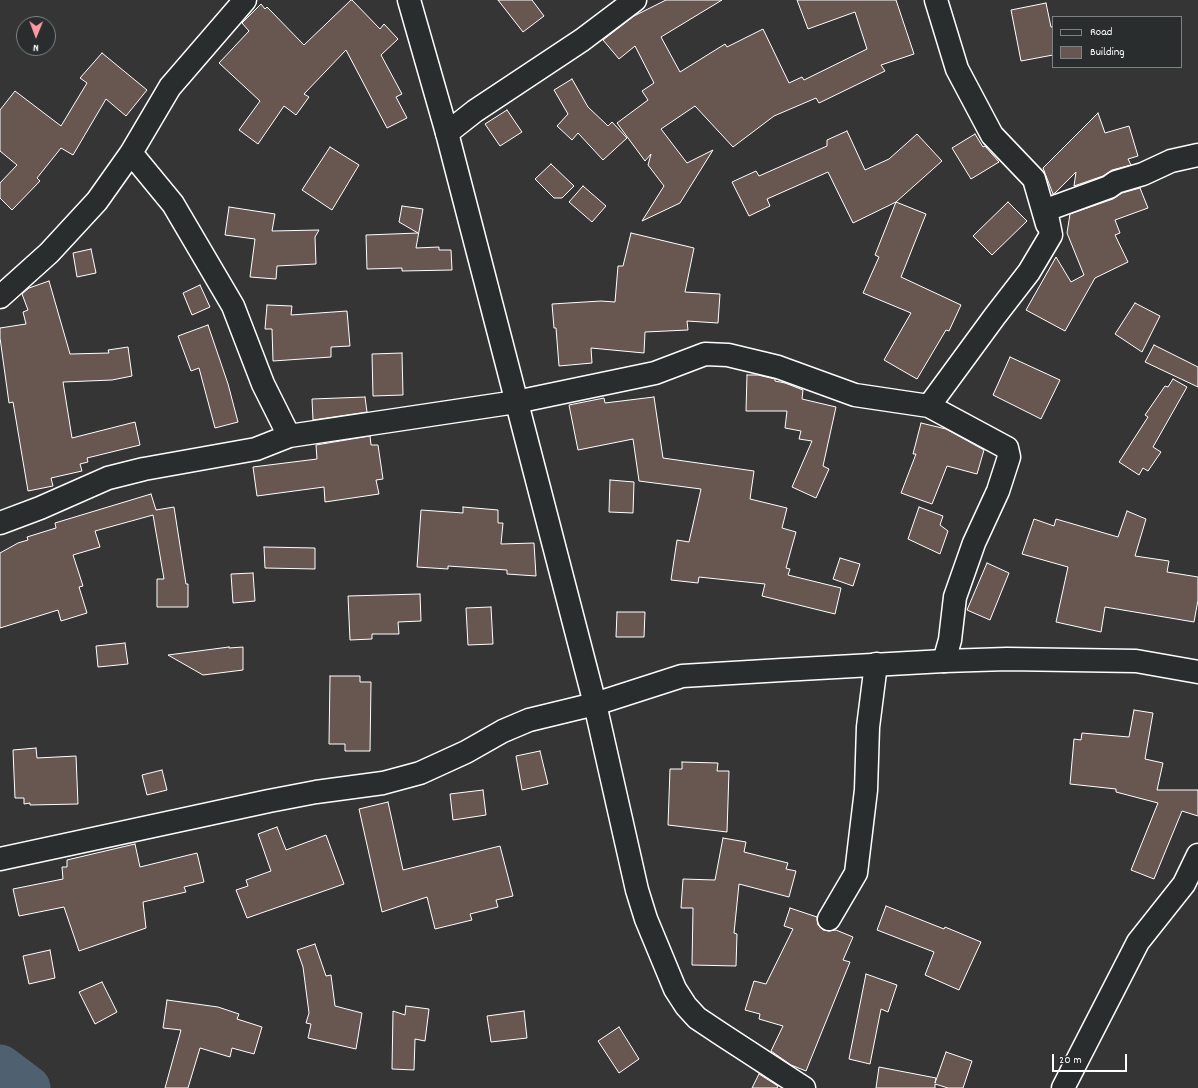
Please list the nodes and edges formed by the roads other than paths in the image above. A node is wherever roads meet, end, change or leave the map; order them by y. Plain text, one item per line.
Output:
1 (245, 0) edge
2 (408, 0) edge
3 (635, 0) edge
4 (936, 0) edge
5 (446, 133) junction
6 (131, 153) junction
7 (1198, 155) edge
8 (1051, 235) junction
9 (0, 297) edge
10 (516, 402) junction
11 (929, 406) junction
12 (289, 436) junction
13 (0, 523) edge
14 (944, 661) junction
15 (876, 664) junction
16 (1198, 672) edge
17 (595, 704) junction
18 (1198, 855) edge
19 (0, 859) edge
20 (829, 919) dead end
21 (804, 1088) edge
22 (1063, 1088) edge

1 - 6 street
2 - 5 street
3 - 5 street
4 - 8 street
5 - 10 street
6 - 9 street
6 - 12 street
7 - 8 street
8 - 11 street
10 - 11 street
10 - 12 street
10 - 17 street
11 - 14 street
12 - 13 street
14 - 15 street
14 - 16 street
15 - 17 street
15 - 20 street
17 - 19 street
17 - 21 street
18 - 22 street

